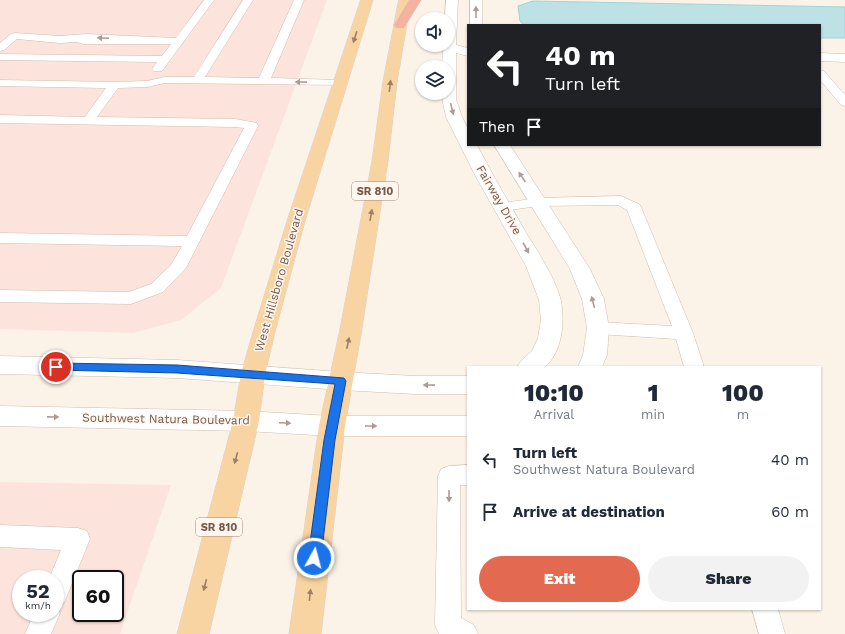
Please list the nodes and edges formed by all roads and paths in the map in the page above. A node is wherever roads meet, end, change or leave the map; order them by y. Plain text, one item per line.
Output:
1 (209, 0) edge
2 (248, 0) edge
3 (299, 0) edge
4 (368, 0) edge
5 (405, 0) edge
6 (416, 0) edge
7 (452, 0) edge
8 (476, 0) edge
9 (476, 24) edge
10 (400, 25) junction
11 (179, 41) junction
12 (0, 48) edge
13 (462, 48) edge
14 (0, 58) edge
15 (821, 58) edge
16 (845, 58) edge
17 (166, 60) junction
18 (821, 74) edge
19 (198, 80) junction
20 (264, 81) junction
21 (0, 83) edge
22 (147, 84) junction
23 (114, 85) junction
24 (338, 89) junction
25 (845, 102) edge
26 (0, 119) edge
27 (88, 121) junction
28 (467, 142) edge
29 (469, 146) edge
30 (503, 146) edge
31 (538, 202) junction
32 (503, 207) junction
33 (0, 238) edge
34 (191, 241) junction
35 (0, 296) edge
36 (598, 328) junction
37 (684, 333) junction
38 (0, 365) edge
39 (529, 366) edge
40 (590, 366) edge
41 (694, 366) edge
42 (253, 374) junction
43 (341, 381) junction
44 (467, 385) edge
45 (0, 416) edge
46 (246, 421) junction
47 (332, 426) junction
48 (467, 426) edge
49 (467, 475) edge
50 (0, 536) edge
51 (64, 572) edge
52 (765, 610) edge
53 (43, 622) edge
54 (38, 634) edge
55 (193, 634) edge
56 (305, 634) edge
57 (465, 634) edge
58 (772, 634) edge

1 - 11 lane
2 - 19 lane
3 - 20 lane
4 -> 24 main road, West Hillsboro Boulevard / SR 810
5 - 10 main road, SR 810
6 - 10 highway
7 - 13 street, Fairway Drive
9 -> 8 street
43 -> 10 main road, SR 810
11 - 12 lane
11 - 17 lane
13 -> 28 street, Fairway Drive
14 - 17 lane
15 - 16 street
17 - 22 lane
18 - 25 lane
19 - 20 lane
19 - 22 lane
24 -> 20 lane
21 - 23 lane
22 - 23 lane
22 - 24 lane
23 - 27 lane
24 - 42 main road, West Hillsboro Boulevard / SR 810
26 - 27 lane
27 - 34 lane
29 -> 32 street, Fairway Drive
31 -> 30 street
31 - 32 lane
36 -> 31 street
31 - 37 lane
32 -> 39 street, Fairway Drive
33 - 34 lane
34 - 35 lane
36 - 37 lane
36 - 40 street
37 - 41 lane
38 - 42 street
42 - 43 street
42 - 46 main road, West Hillsboro Boulevard / SR 810
44 -> 43 street
43 - 47 main road, SR 810
45 -> 46 street, Southwest Natura Boulevard
46 -> 47 street, Southwest Natura Boulevard
46 -> 55 main road, West Hillsboro Boulevard / SR 810
47 -> 48 street
56 -> 47 main road, SR 810
49 -> 57 lane
50 - 51 lane
52 - 58 lane
53 - 54 lane

